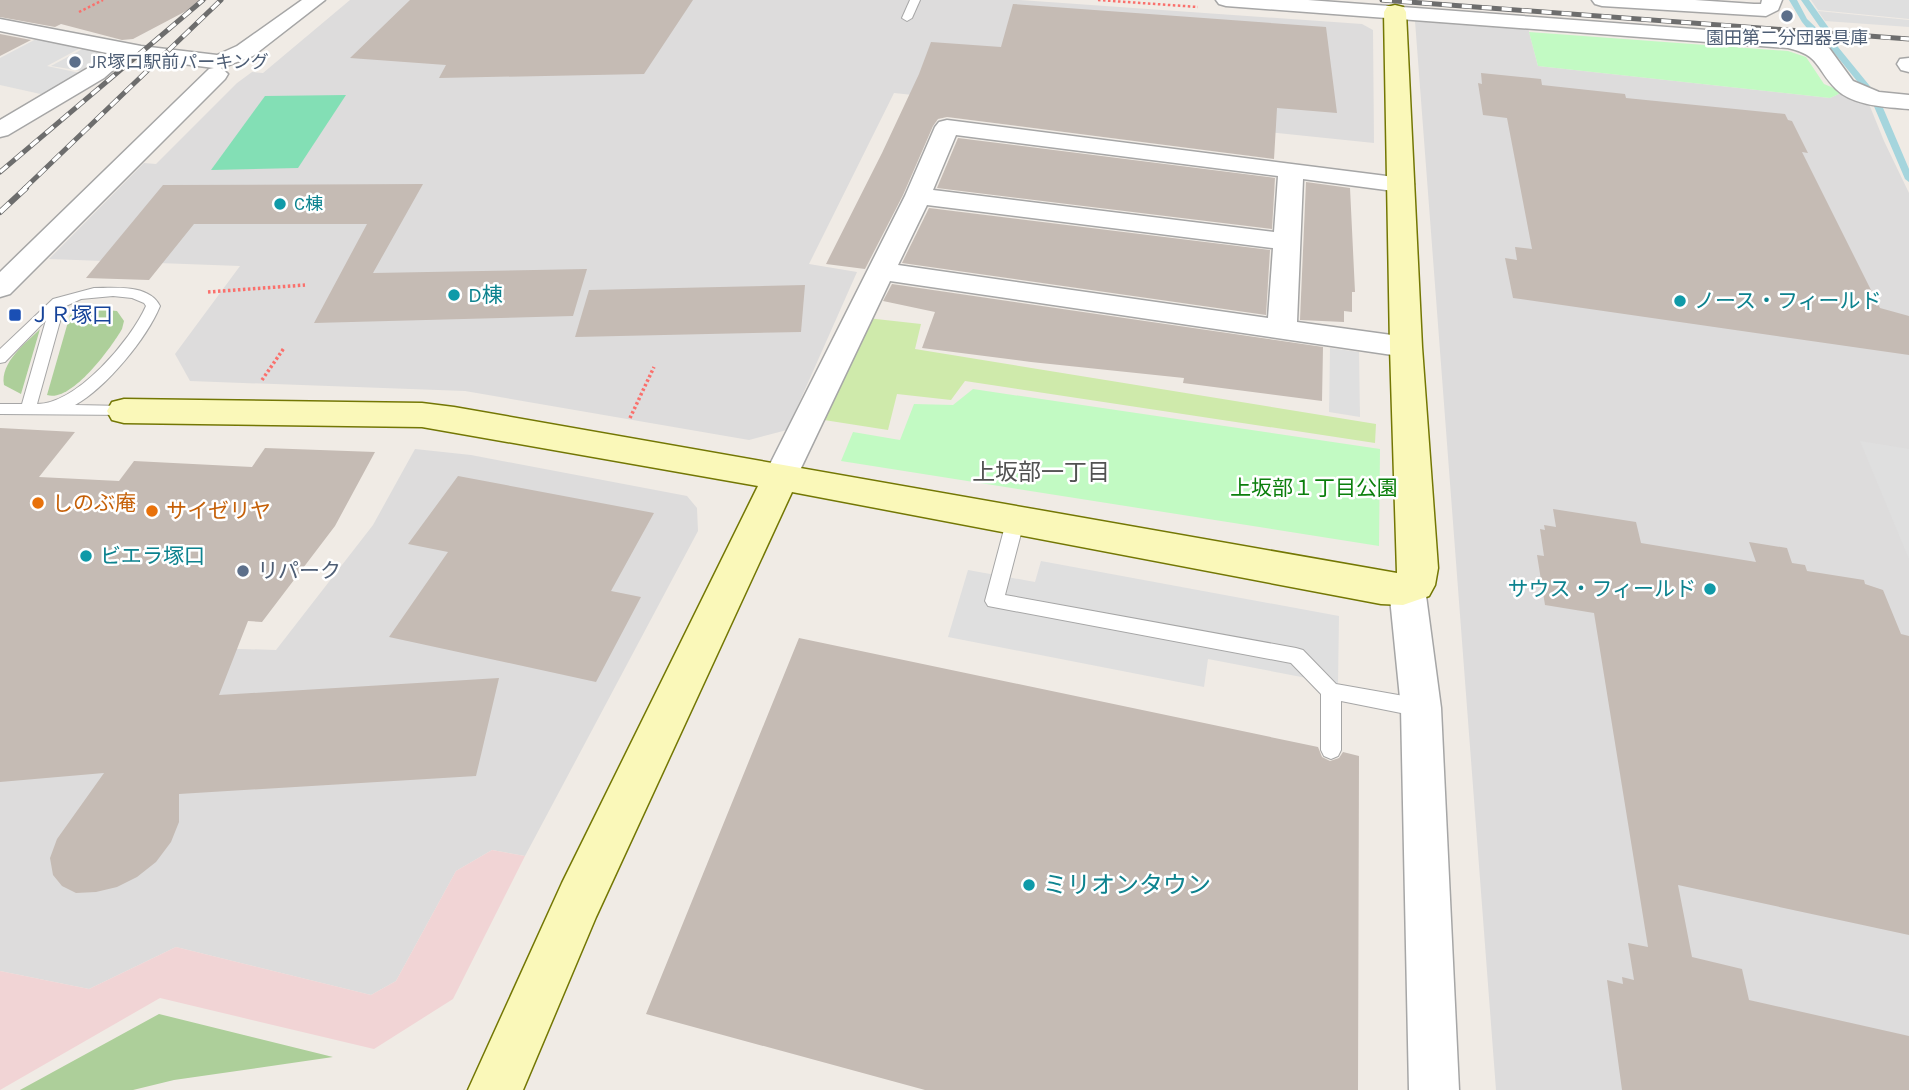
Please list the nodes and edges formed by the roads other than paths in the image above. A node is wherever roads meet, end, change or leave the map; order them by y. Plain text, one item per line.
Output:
1 (315, 0) edge
2 (915, 0) edge
3 (1226, 0) edge
4 (1602, 0) edge
5 (1772, 0) edge
6 (1657, 2) edge
7 (1395, 12) junction
8 (908, 18) dead end
9 (0, 25) edge
10 (123, 50) junction
11 (217, 74) dead end
12 (1898, 101) edge
13 (0, 130) edge
14 (1291, 172) junction
15 (1401, 184) junction
16 (918, 196) junction
17 (1286, 242) junction
18 (882, 271) junction
19 (0, 288) edge
20 (58, 302) junction
21 (1282, 327) junction
22 (1406, 347) junction
23 (0, 358) edge
24 (102, 374) junction
25 (0, 409) edge
26 (35, 410) junction
27 (124, 411) junction
28 (780, 478) junction
29 (1015, 522) junction
30 (1407, 588) junction
31 (1331, 691) junction
32 (1421, 708) junction
33 (1331, 750) dead end
34 (495, 1090) edge
35 (1434, 1090) edge

1 - 10 street
2 - 8 lane
3 - 7 street
4 - 6 street
5 - 6 street
7 - 12 street
7 - 15 street
9 - 10 street
10 - 13 street
11 - 19 street
14 - 15 street
14 - 16 street
14 - 17 street
15 - 22 street
16 - 17 street
16 - 18 street
17 - 21 street
18 - 21 street
18 - 28 street
20 - 23 lane
20 - 24 lane
20 - 26 lane
21 - 22 street
22 - 30 street
24 - 26 lane
24 - 27 lane
25 - 26 lane
26 - 27 lane
27 - 28 street
28 - 29 street
28 - 34 street
29 - 30 street
29 - 31 lane
30 - 32 street
31 - 32 lane
31 - 33 lane
32 - 35 street

